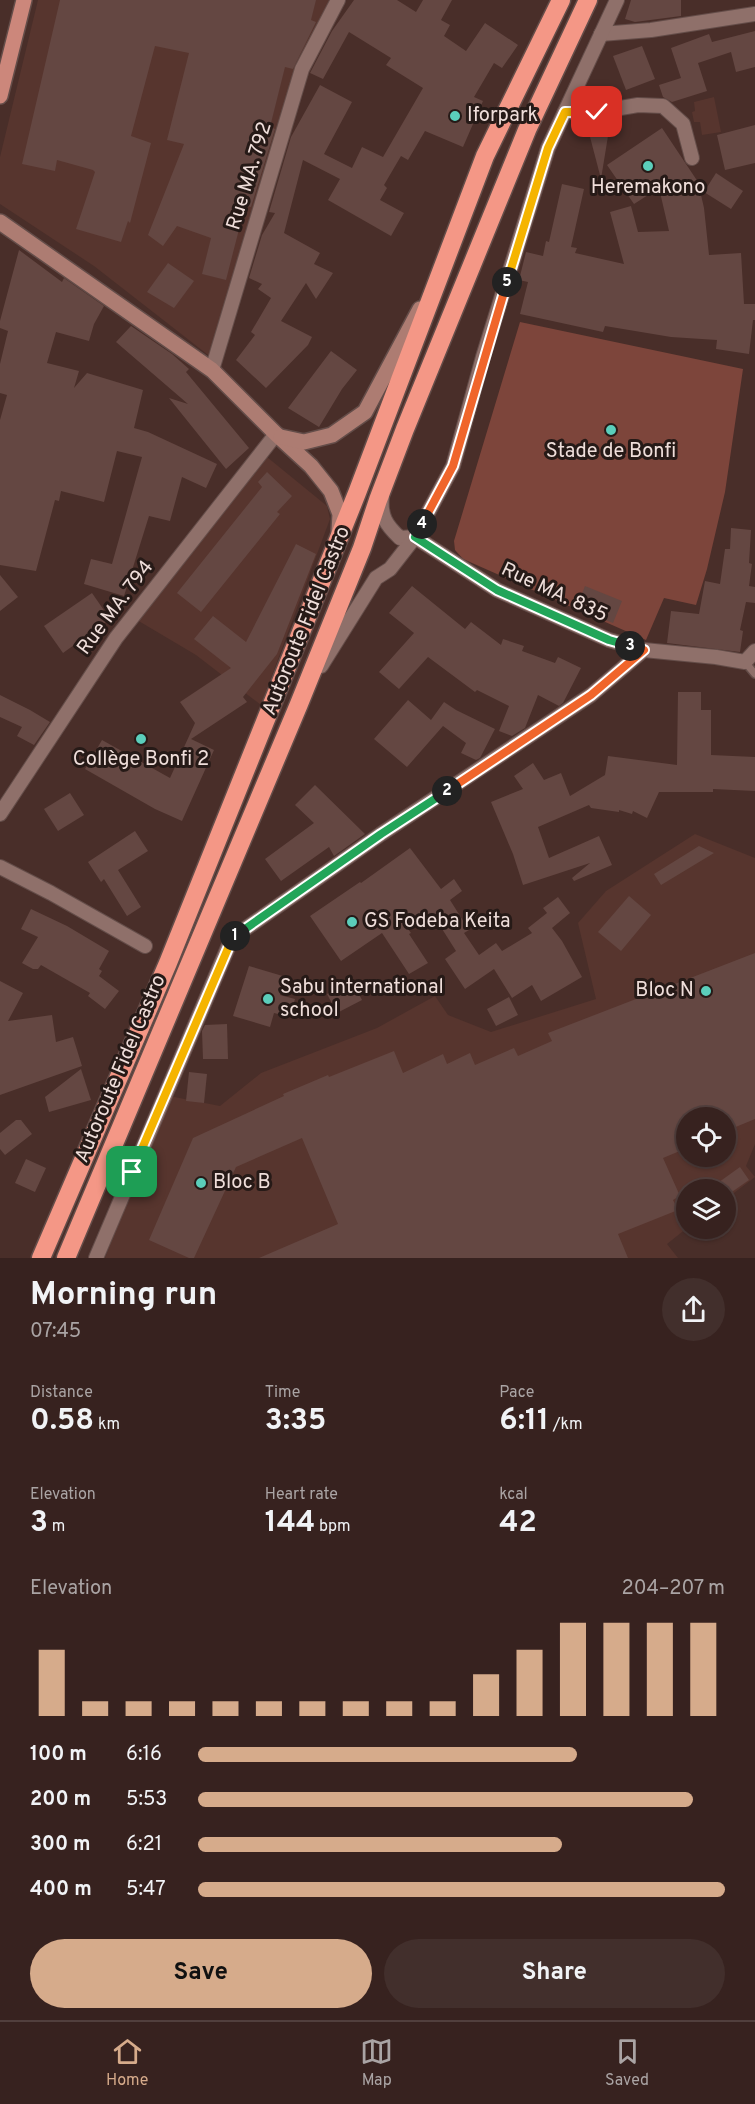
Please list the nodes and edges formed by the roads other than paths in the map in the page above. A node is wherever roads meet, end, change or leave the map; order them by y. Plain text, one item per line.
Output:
1 (24, 0) edge
2 (338, 0) edge
3 (561, 0) edge
4 (588, 0) edge
5 (617, 0) edge
6 (755, 14) edge
7 (601, 34) junction
8 (0, 96) edge
9 (565, 112) junction
10 (692, 158) dead end
11 (0, 222) edge
12 (446, 261) junction
13 (212, 370) junction
14 (277, 435) junction
15 (383, 487) junction
16 (415, 537) junction
17 (338, 540) junction
18 (644, 650) junction
19 (755, 651) edge
20 (745, 662) junction
21 (755, 674) edge
22 (298, 704) junction
23 (0, 814) edge
24 (0, 867) edge
25 (144, 946) dead end
26 (40, 1258) edge
27 (66, 1258) edge
28 (96, 1258) edge

1 - 8 main road
2 - 13 street, Rue MA. 792
3 - 12 highway, Autoroute Fidel Castro
4 - 15 highway, Autoroute Fidel Castro
5 - 7 street
6 - 7 street
7 - 9 street
9 - 10 street
9 - 16 street
11 - 13 street
12 - 14 street
12 - 17 highway, Autoroute Fidel Castro
13 - 14 street
14 - 17 street
14 - 23 street, Rue MA. 794
15 - 16 street, Rue MA. 835
15 - 22 highway, Autoroute Fidel Castro
16 - 18 street, Rue MA. 835
16 - 22 street
17 - 26 highway, Autoroute Fidel Castro
18 - 20 street, Rue MA. 835
18 - 28 street
19 - 20 street
20 - 21 lane
22 - 27 highway, Autoroute Fidel Castro
24 - 25 street

